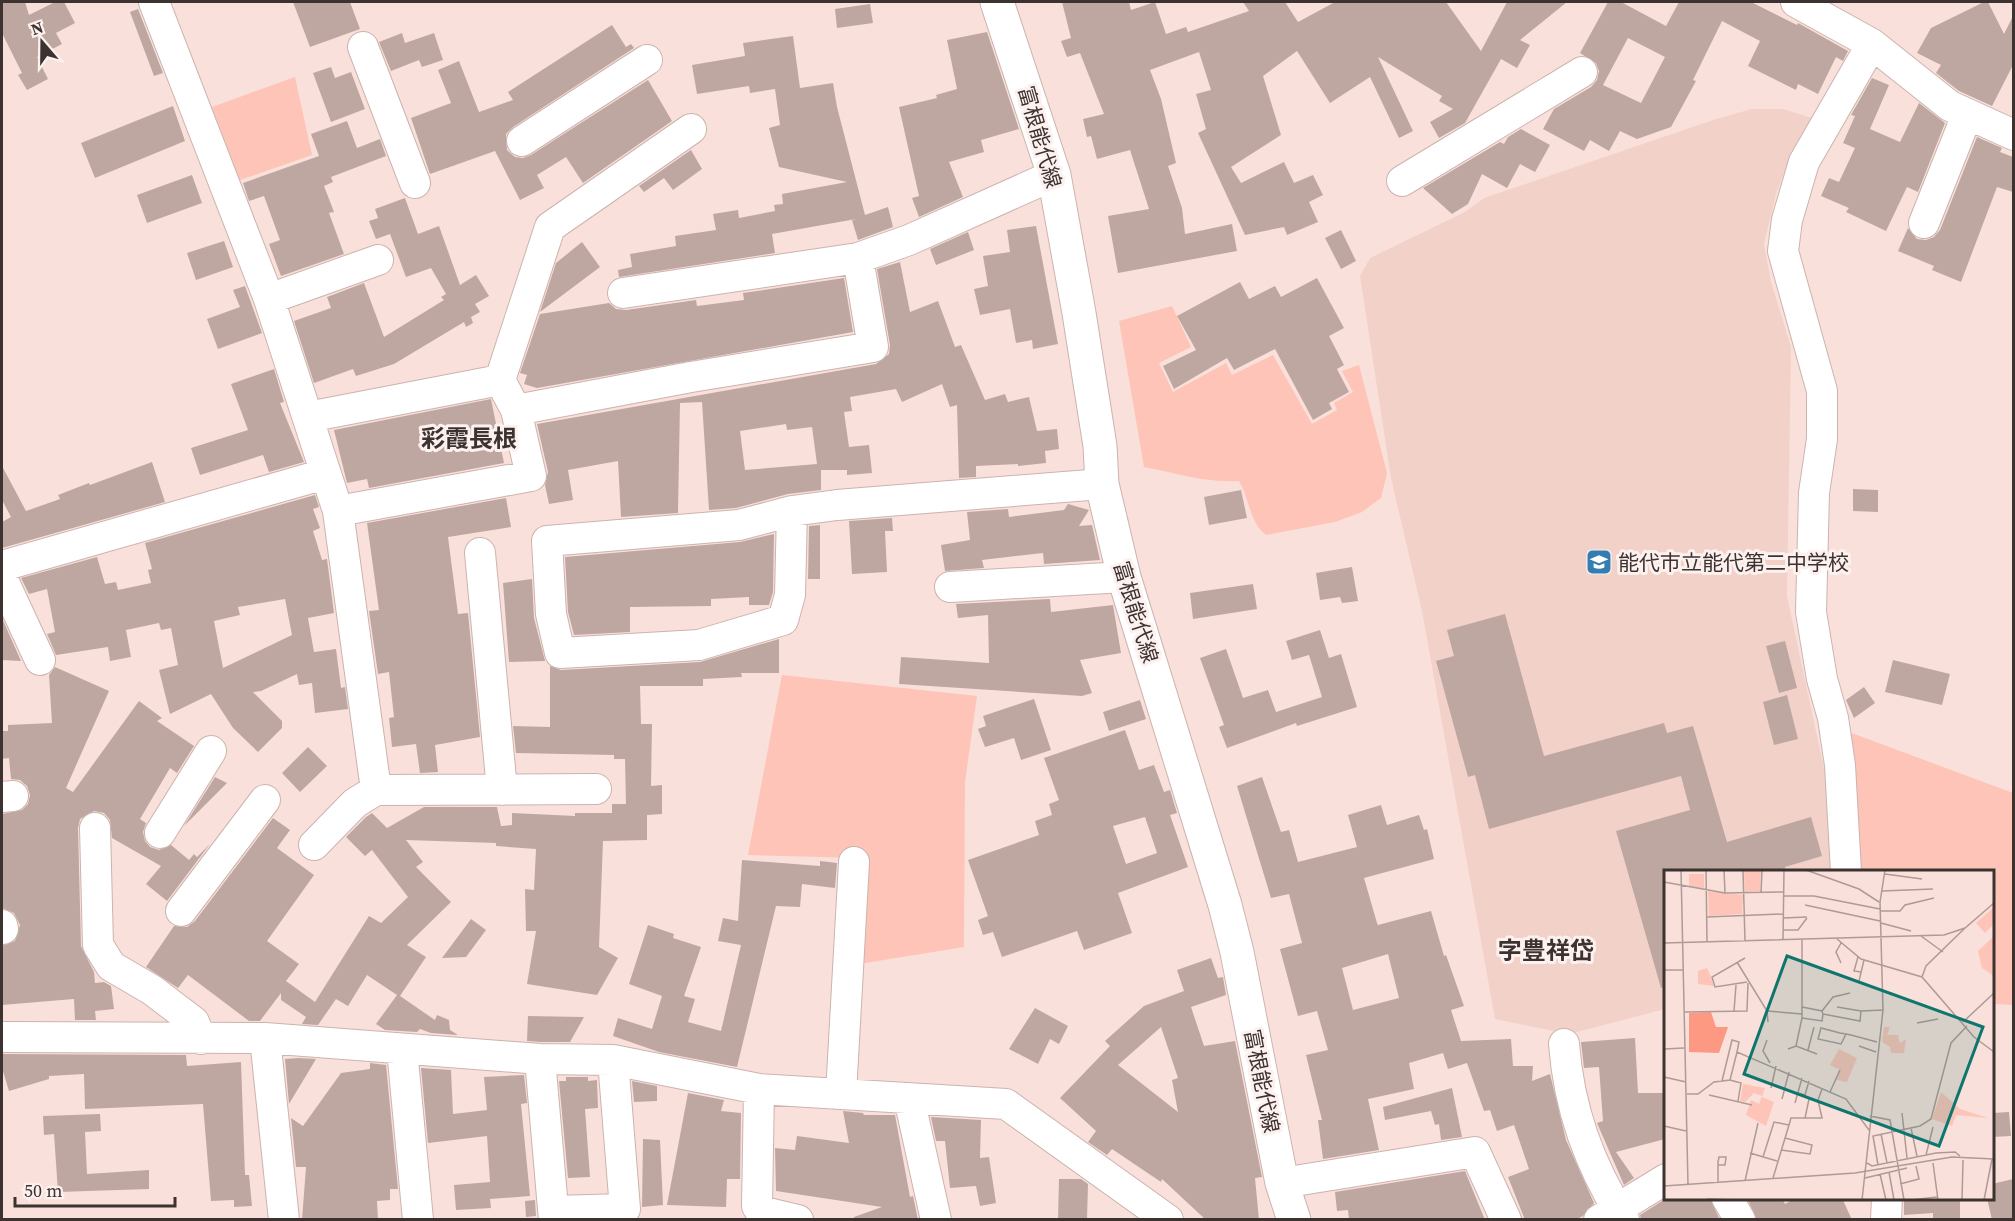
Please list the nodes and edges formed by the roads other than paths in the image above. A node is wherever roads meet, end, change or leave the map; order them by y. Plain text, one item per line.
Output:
1 (154, 2) edge
2 (997, 2) edge
3 (1796, 2) edge
4 (1828, 9) edge
5 (1872, 44) junction
6 (363, 47) dead end
7 (647, 60) dead end
8 (1582, 72) dead end
9 (1967, 115) junction
10 (691, 129) dead end
11 (2013, 135) edge
12 (522, 141) dead end
13 (1054, 175) junction
14 (1402, 181) dead end
15 (415, 183) dead end
16 (1924, 223) dead end
17 (858, 258) junction
18 (378, 260) dead end
19 (623, 293) dead end
20 (269, 299) junction
21 (500, 380) junction
22 (516, 410) junction
23 (308, 417) junction
24 (325, 474) junction
25 (1102, 483) junction
26 (792, 511) junction
27 (338, 512) junction
28 (480, 553) dead end
29 (2, 566) edge
30 (1124, 576) junction
31 (2, 578) edge
32 (950, 587) dead end
33 (40, 660) dead end
34 (211, 751) dead end
35 (596, 789) dead end
36 (376, 790) junction
37 (502, 790) junction
38 (265, 800) dead end
39 (95, 828) dead end
40 (160, 833) dead end
41 (314, 845) dead end
42 (854, 862) dead end
43 (1846, 870) edge
44 (181, 911) dead end
45 (2, 1037) edge
46 (265, 1038) junction
47 (201, 1040) junction
48 (1564, 1044) dead end
49 (402, 1049) junction
50 (540, 1059) junction
51 (613, 1060) junction
52 (759, 1089) junction
53 (841, 1094) junction
54 (909, 1098) junction
55 (1664, 1180) edge
56 (1282, 1183) junction
57 (1728, 1200) edge
58 (1887, 1200) edge
59 (554, 1215) edge
60 (1613, 1216) edge
61 (284, 1220) edge
62 (418, 1220) edge
63 (798, 1220) edge
64 (936, 1220) edge
65 (1168, 1220) edge
66 (1294, 1220) edge
67 (1506, 1220) edge
68 (1740, 1220) edge
69 (1886, 1220) edge

1 - 20 street
2 - 13 main road, 富根能代線
3 - 4 street
4 - 5 street
5 - 9 street
5 - 43 street
6 - 15 street
7 - 12 street
8 - 14 street
9 - 11 street
9 - 16 street
10 - 21 street
13 - 17 street
13 - 25 main road, 富根能代線
17 - 19 street
17 - 22 street
18 - 20 street
20 - 23 street
21 - 22 street
21 - 23 street
22 - 27 street
23 - 24 street
24 - 27 street
24 - 29 street
25 - 26 street
25 - 30 main road, 富根能代線
26 - 26 street
27 - 36 street
28 - 37 street
30 - 32 street
30 - 56 main road, 富根能代線
31 - 33 street
34 - 40 street
35 - 37 street
36 - 37 street
36 - 41 street
38 - 44 street
39 - 47 street
42 - 53 street
45 - 47 street
46 - 47 street
46 - 49 street
46 - 61 street
48 - 60 street
49 - 50 street
49 - 62 street
50 - 51 street
50 - 59 street
51 - 52 street
51 - 59 street
52 - 53 street
52 - 63 street
53 - 54 street
54 - 64 street
54 - 65 street
55 - 60 street
56 - 66 main road, 富根能代線
56 - 67 street
57 - 68 street
58 - 69 street

